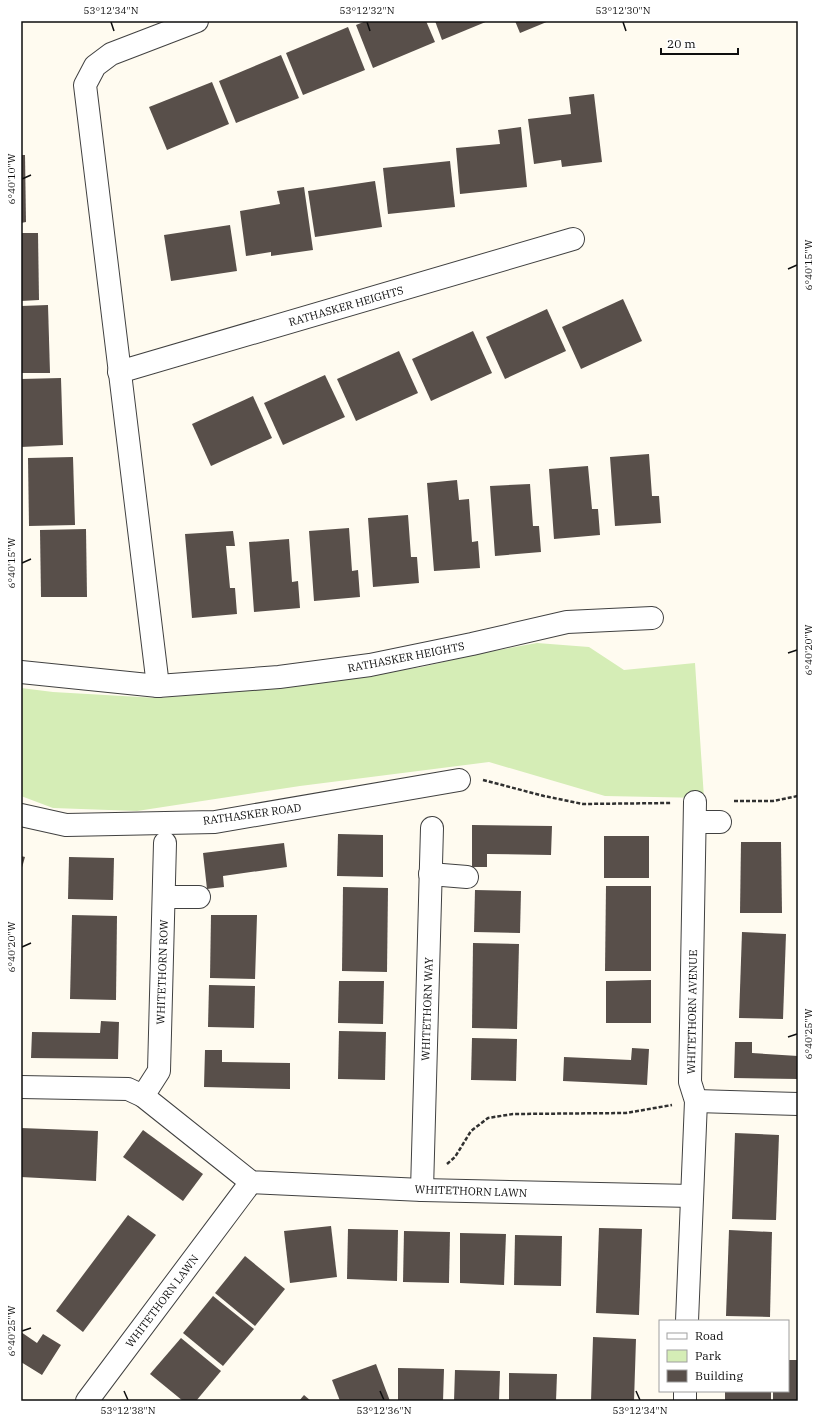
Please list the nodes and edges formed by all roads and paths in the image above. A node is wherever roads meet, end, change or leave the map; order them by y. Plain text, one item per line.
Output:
1 (197, 21) edge
2 (573, 239) dead end
3 (119, 372) junction
4 (652, 618) dead end
5 (21, 672) edge
6 (158, 686) junction
7 (459, 780) joint
8 (582, 804) dead end
9 (21, 815) edge
10 (720, 822) dead end
11 (432, 828) dead end
12 (165, 843) dead end
13 (430, 874) junction
14 (467, 877) dead end
15 (199, 897) dead end
16 (164, 898) junction
17 (21, 1087) edge
18 (143, 1096) junction
19 (696, 1101) junction
20 (798, 1104) edge
21 (422, 1180) junction
22 (251, 1182) junction
23 (692, 1196) junction
24 (687, 1320) edge
25 (87, 1401) edge

1 - 3 street
2 - 3 street, RATHASKER HEIGHTS
3 - 6 street
4 - 6 street, RATHASKER HEIGHTS
5 - 6 street, RATHASKER HEIGHTS
7 - 8 path
7 - 9 street, RATHASKER ROAD
10 - 19 street, WHITETHORN AVENUE
11 - 13 street, WHITETHORN WAY
12 - 16 street, WHITETHORN ROW
13 - 14 street
13 - 21 street, WHITETHORN WAY
15 - 16 street
16 - 18 street, WHITETHORN ROW
17 - 18 street
18 - 22 street
19 - 20 street
19 - 21 path
19 - 23 street, WHITETHORN AVENUE
21 - 22 street, WHITETHORN LAWN
21 - 23 street, WHITETHORN LAWN
22 - 25 street, WHITETHORN LAWN
23 - 24 street, WHITETHORN AVENUE

